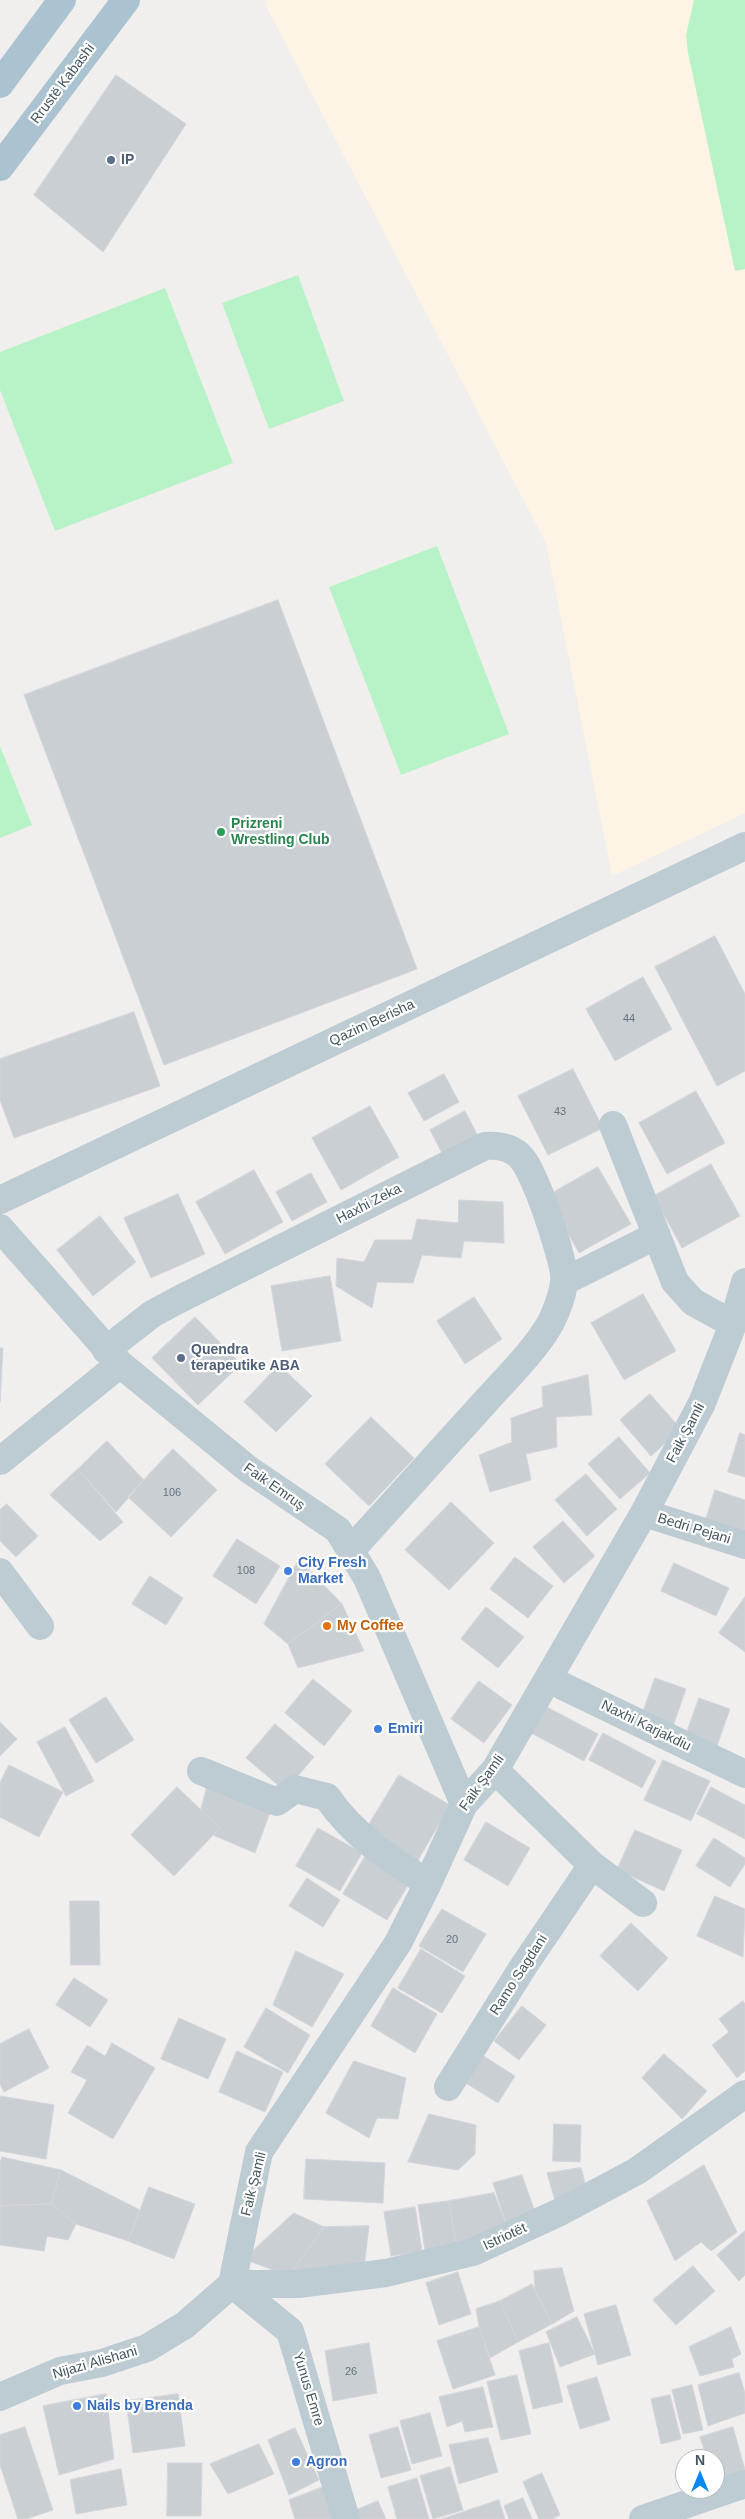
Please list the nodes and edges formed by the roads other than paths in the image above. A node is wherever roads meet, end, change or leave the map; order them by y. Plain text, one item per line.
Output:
1 (62, 0) edge
2 (126, 0) edge
3 (0, 84) edge
4 (0, 167) edge
5 (745, 846) edge
6 (613, 1125) dead end
7 (0, 1200) edge
8 (0, 1228) edge
9 (657, 1235) junction
10 (565, 1280) junction
11 (745, 1282) edge
12 (733, 1324) junction
13 (113, 1357) junction
14 (0, 1461) edge
15 (644, 1513) junction
16 (745, 1545) edge
17 (352, 1550) junction
18 (0, 1572) edge
19 (40, 1626) dead end
20 (548, 1678) junction
21 (495, 1770) junction
22 (201, 1771) dead end
23 (745, 1774) edge
24 (464, 1804) junction
25 (592, 1865) junction
26 (428, 1883) junction
27 (643, 1904) dead end
28 (448, 2087) dead end
29 (745, 2094) edge
30 (232, 2284) junction
31 (0, 2378) edge
32 (25, 2386) junction
33 (0, 2397) edge
34 (745, 2484) edge
35 (346, 2519) edge
36 (643, 2519) edge

1 - 3 main road
2 - 4 main road, Rrustë Kabashi
5 - 7 street, Qazim Berisha
6 - 9 street
8 - 13 street, Faik Emruş
9 - 10 street
9 - 12 street
10 - 13 street, Haxhi Zeka
10 - 17 street
11 - 12 street, Faik Şamli
12 - 15 street, Faik Şamli
13 - 14 street, Haxhi Zeka
13 - 17 street, Faik Emruş
15 - 16 street, Bedri Pejani
15 - 20 street, Faik Şamli
17 - 24 street, Faik Emruş
18 - 19 street
20 - 21 street, Faik Şamli
20 - 23 street, Naxhi Karjakdiu
21 - 24 street, Faik Şamli
21 - 25 street
22 - 26 street
24 - 26 street, Faik Şamli
25 - 27 street
25 - 28 street, Ramo Sagdani
26 - 30 street, Faik Şamli
29 - 30 street, Istriotët
30 - 32 street, Nijazi Alishani
30 - 35 street, Yunus Emre
31 - 32 street
32 - 33 street, Nijazi Alishani
34 - 36 street

